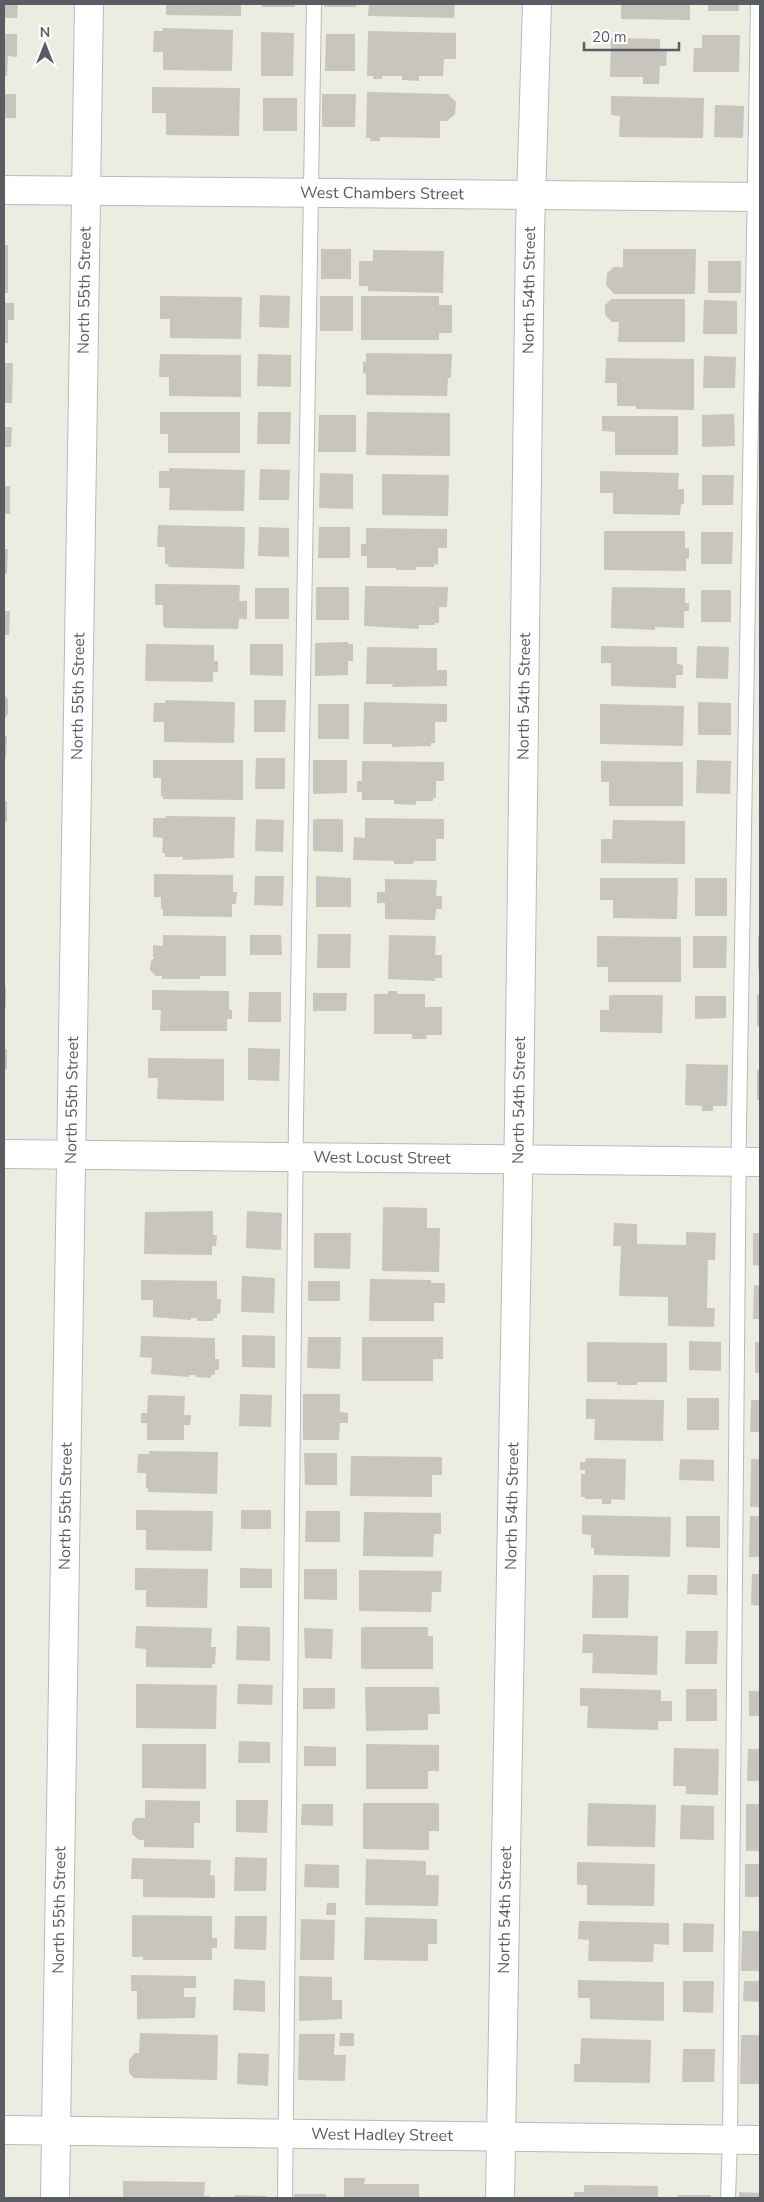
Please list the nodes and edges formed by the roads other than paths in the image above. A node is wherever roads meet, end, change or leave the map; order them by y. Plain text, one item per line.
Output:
1 (89, 4) edge
2 (314, 4) edge
3 (537, 4) edge
4 (758, 4) edge
5 (4, 190) edge
6 (85, 190) junction
7 (312, 193) junction
8 (532, 195) junction
9 (757, 197) edge
10 (4, 1154) edge
11 (73, 1156) junction
12 (296, 1157) junction
13 (518, 1160) junction
14 (750, 1162) edge
15 (4, 2130) edge
16 (55, 2131) junction
17 (286, 2135) junction
18 (500, 2136) junction
19 (730, 2140) junction
20 (760, 2140) edge
21 (55, 2198) edge
22 (285, 2198) edge
23 (500, 2198) edge
24 (728, 2198) edge

1 - 6 street, North 55th Street
2 - 7 lane
3 - 8 street, North 54th Street
4 - 9 lane
5 - 6 street, West Chambers Street
6 - 7 street, West Chambers Street
6 - 11 street, North 55th Street
7 - 8 street, West Chambers Street
7 - 12 lane
8 - 9 street, West Chambers Street
8 - 13 street, North 54th Street
9 - 14 lane
10 - 11 street, West Locust Street
11 - 12 street, West Locust Street
11 - 16 street, North 55th Street
12 - 13 street, West Locust Street
12 - 17 lane
13 - 14 street, West Locust Street
13 - 18 street, North 54th Street
14 - 19 lane
15 - 16 street, West Hadley Street
16 - 17 street, West Hadley Street
16 - 21 street, North 55th Street
17 - 18 street, West Hadley Street
17 - 22 lane
18 - 19 street, West Hadley Street
18 - 23 street, North 54th Street
19 - 20 street, West Hadley Street
19 - 24 lane

